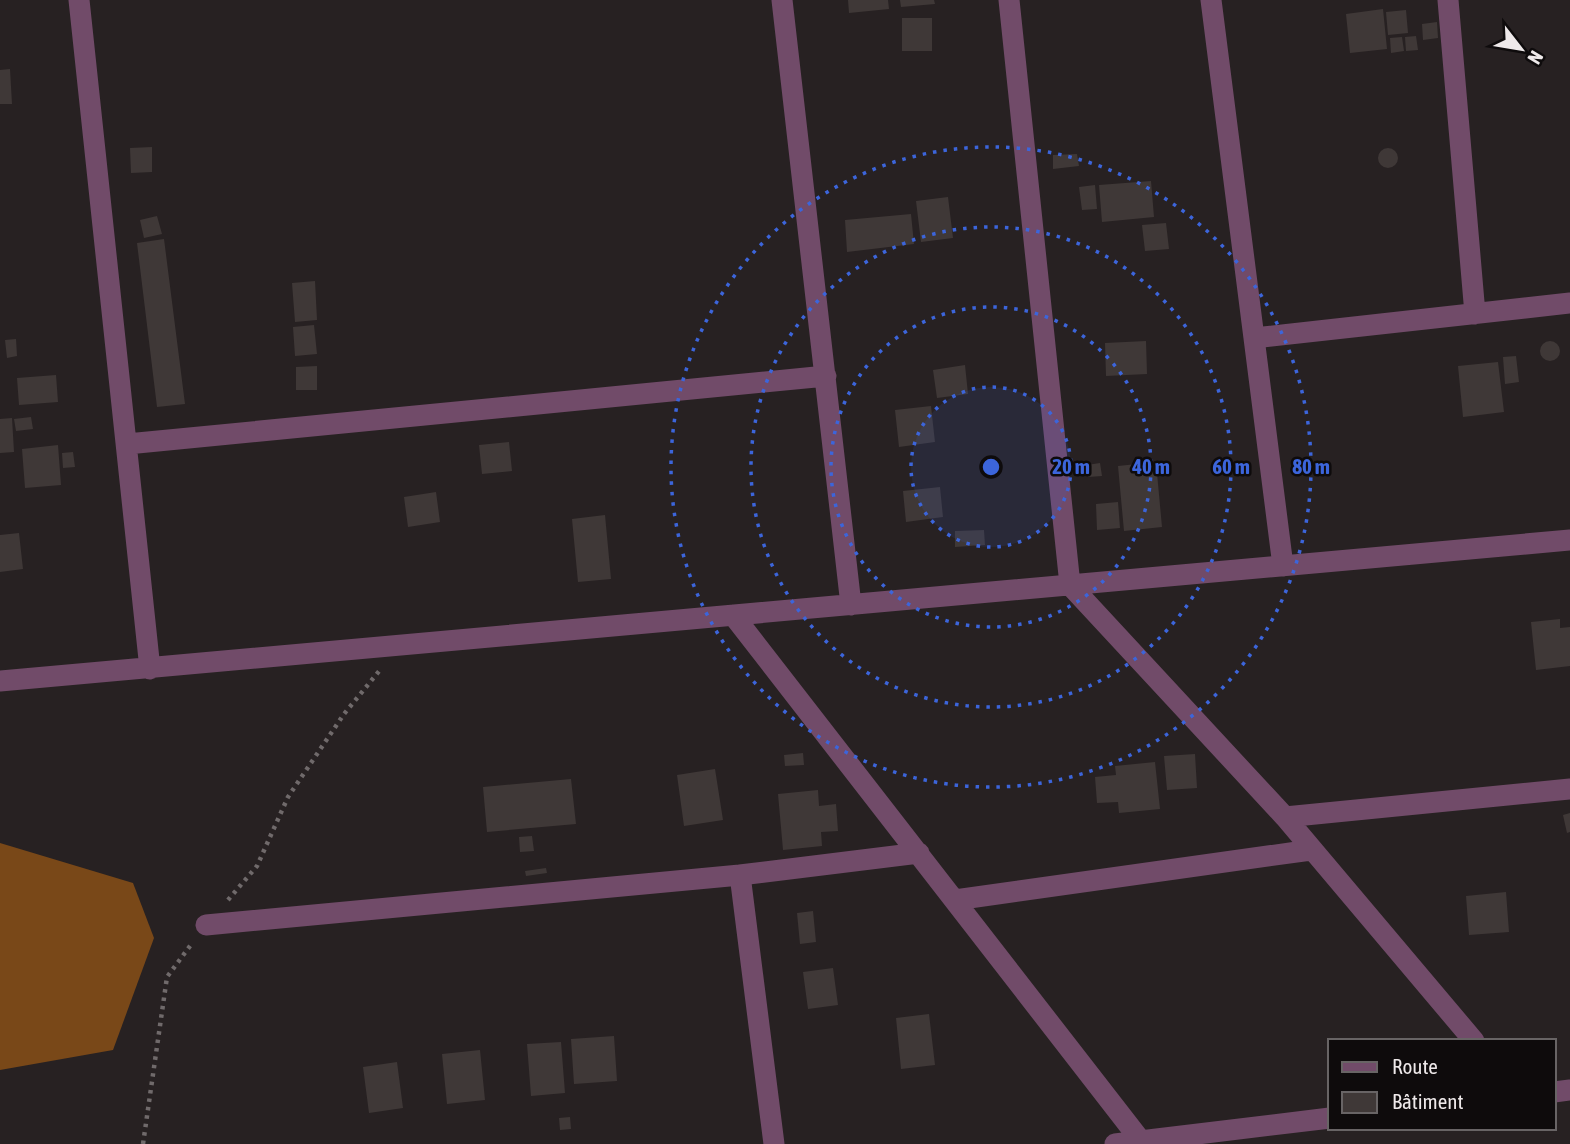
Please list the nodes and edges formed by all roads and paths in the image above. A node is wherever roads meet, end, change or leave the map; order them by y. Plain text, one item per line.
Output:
1 (79, 0) edge
2 (782, 0) edge
3 (1009, 0) edge
4 (1211, 0) edge
5 (1448, 0) edge
6 (1570, 303) edge
7 (1475, 314) junction
8 (1254, 338) junction
9 (826, 376) junction
10 (127, 444) junction
11 (1570, 540) edge
12 (1283, 566) junction
13 (1070, 585) junction
14 (851, 605) junction
15 (733, 615) junction
16 (401, 645) junction
17 (150, 669) junction
18 (0, 681) edge
19 (1570, 789) edge
20 (1285, 817) junction
21 (1311, 850) junction
22 (919, 853) junction
23 (740, 875) junction
24 (955, 900) junction
25 (206, 925) junction
26 (1472, 1039) edge
27 (1328, 1118) edge
28 (1141, 1141) junction
29 (143, 1144) edge
30 (774, 1144) edge
31 (1115, 1144) edge

1 - 10 street
2 - 9 street
3 - 13 street
4 - 8 street
5 - 7 street
6 - 7 street
7 - 8 street
8 - 12 street
9 - 10 street
9 - 14 street
10 - 17 street
11 - 12 street
12 - 13 street
13 - 14 street
13 - 20 street
14 - 15 street
15 - 16 street
15 - 22 street
16 - 17 street
16 - 25 path
17 - 18 street
19 - 20 street
20 - 21 street
21 - 24 street
21 - 26 street
22 - 23 street
22 - 24 street
23 - 25 street
23 - 30 street
24 - 28 street
25 - 29 path
27 - 28 street
28 - 31 street

